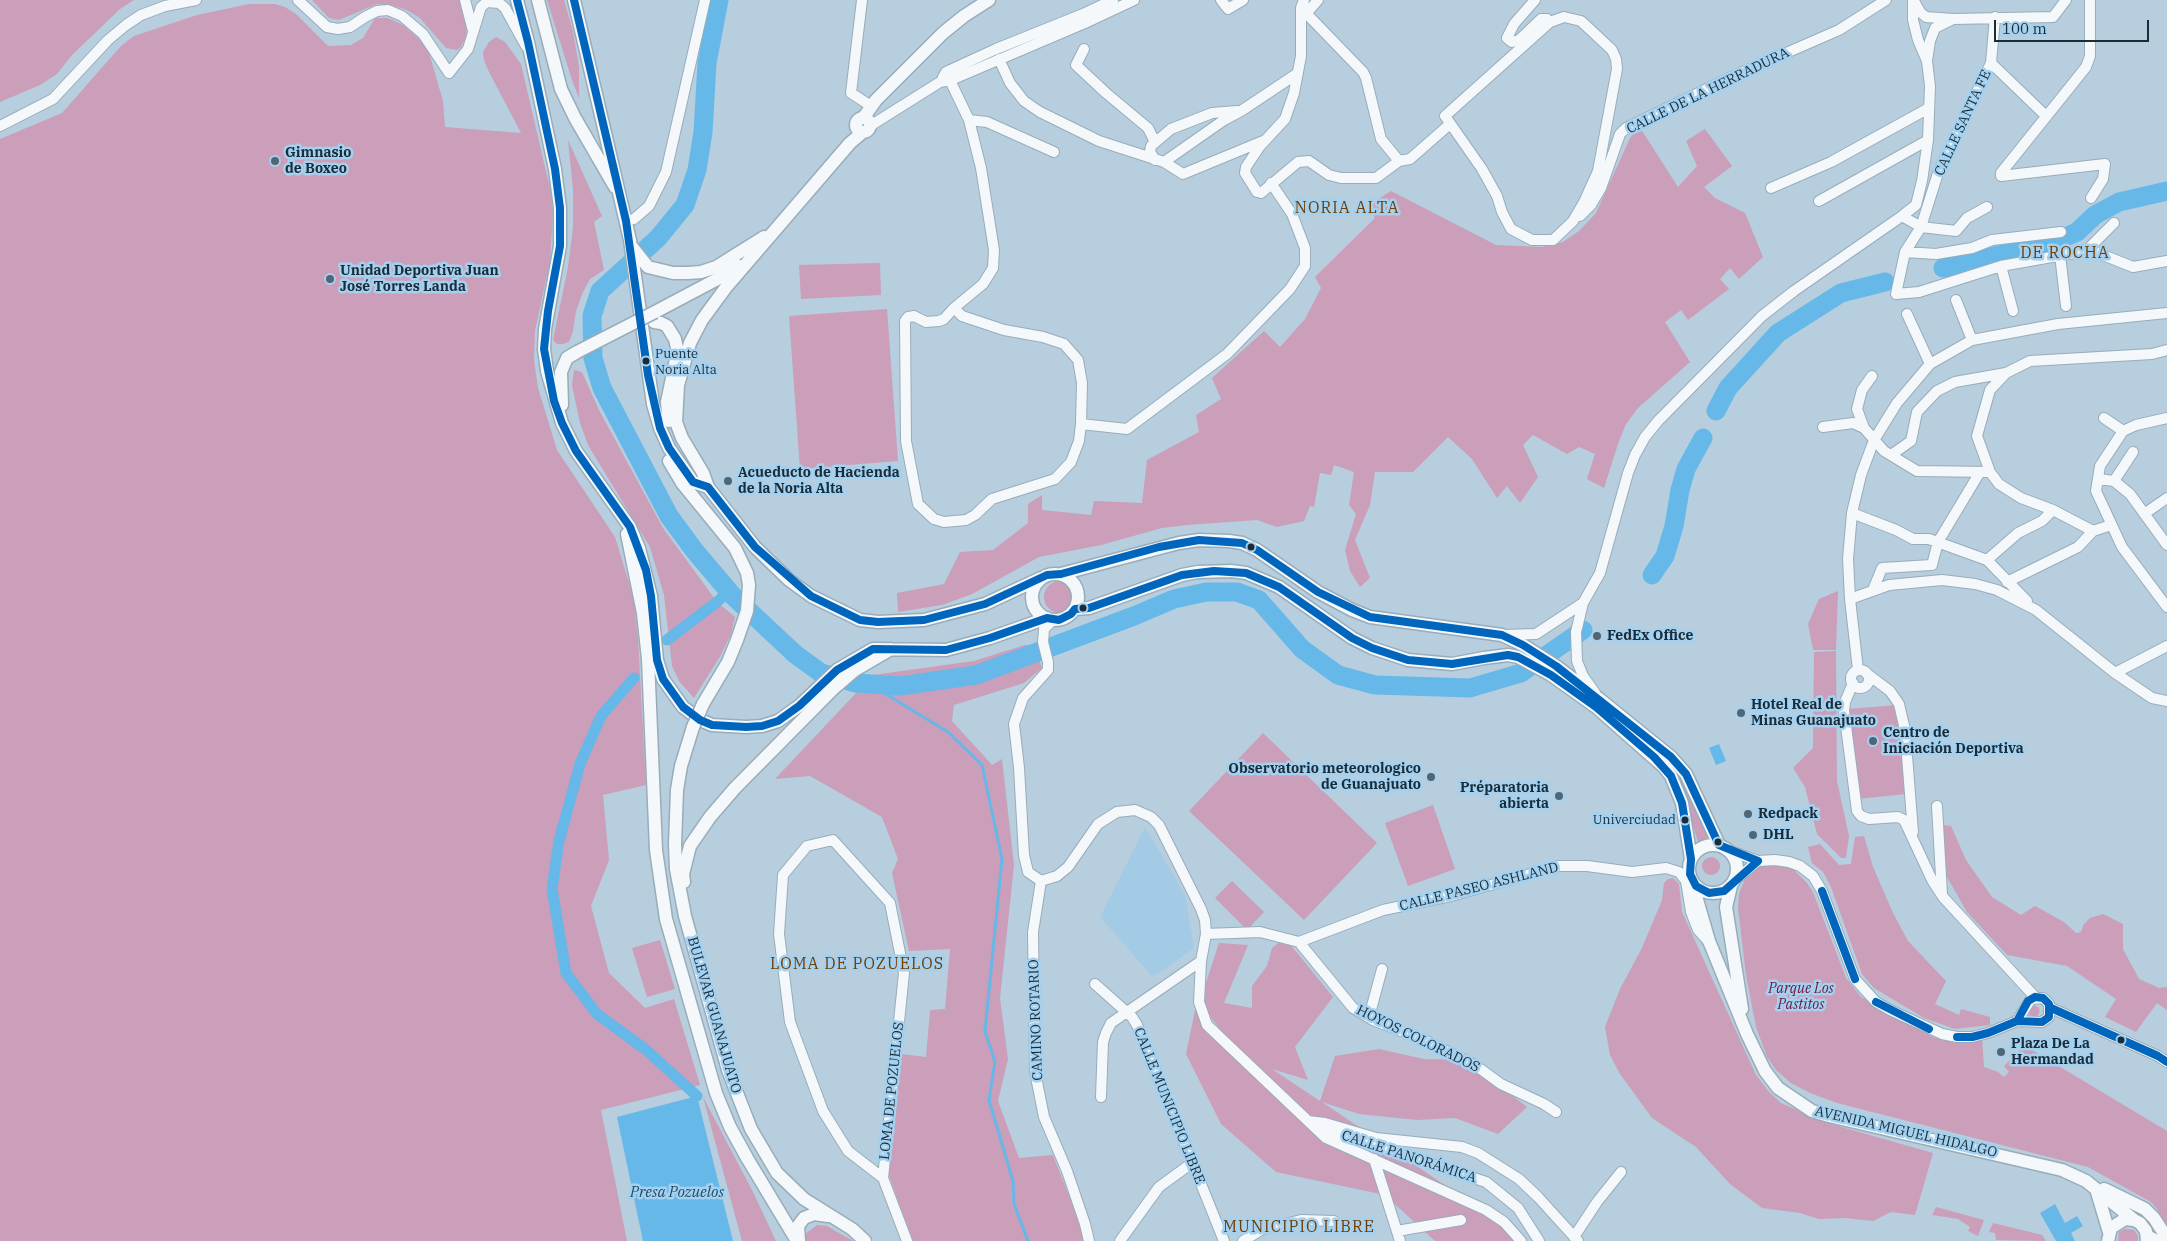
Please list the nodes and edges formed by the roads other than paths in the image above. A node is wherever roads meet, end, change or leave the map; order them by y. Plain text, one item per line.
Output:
1 (196, 0) edge
2 (298, 0) edge
3 (465, 0) edge
4 (517, 0) edge
5 (538, 0) edge
6 (574, 0) edge
7 (705, 0) edge
8 (862, 0) edge
9 (989, 0) edge
10 (1113, 0) edge
11 (1134, 0) edge
12 (1221, 0) edge
13 (1243, 0) edge
14 (1318, 0) edge
15 (1535, 0) edge
16 (1886, 0) edge
17 (1914, 0) edge
18 (2066, 0) edge
19 (2090, 0) edge
20 (1303, 10) edge
21 (1995, 17) junction
22 (1953, 19) junction
23 (1550, 22) junction
24 (473, 31) junction
25 (1084, 49) dead end
26 (531, 56) junction
27 (999, 59) junction
28 (1927, 61) junction
29 (1991, 63) junction
30 (1298, 74) junction
31 (948, 76) junction
32 (871, 106) junction
33 (1929, 108) junction
34 (1241, 111) junction
35 (2046, 116) junction
36 (968, 120) junction
37 (1450, 124) junction
38 (863, 125) junction
39 (0, 126) edge
40 (1266, 140) junction
41 (1928, 140) junction
42 (1155, 142) junction
43 (1054, 152) dead end
44 (1160, 161) junction
45 (1399, 161) junction
46 (1271, 183) junction
47 (1771, 188) dead end
48 (622, 198) junction
49 (2091, 198) dead end
50 (1819, 201) dead end
51 (1987, 207) dead end
52 (1902, 216) junction
53 (626, 221) junction
54 (1573, 221) junction
55 (2114, 223) dead end
56 (779, 226) junction
57 (1921, 227) junction
58 (2061, 232) dead end
59 (767, 236) junction
60 (631, 243) junction
61 (2088, 249) junction
62 (1905, 252) junction
63 (2060, 255) junction
64 (2167, 261) edge
65 (2001, 266) junction
66 (1956, 300) dead end
67 (2066, 306) dead end
68 (954, 308) junction
69 (2013, 311) dead end
70 (2167, 313) edge
71 (1907, 314) dead end
72 (654, 317) junction
73 (1972, 340) junction
74 (2167, 350) edge
75 (1930, 364) junction
76 (2006, 373) junction
77 (1872, 376) dead end
78 (653, 404) junction
79 (2104, 418) dead end
80 (2167, 418) edge
81 (1081, 424) junction
82 (1823, 427) dead end
83 (1864, 428) junction
84 (2123, 431) junction
85 (682, 438) junction
86 (1874, 440) junction
87 (573, 446) junction
88 (2133, 452) dead end
89 (1891, 455) junction
90 (1985, 472) junction
91 (2098, 479) junction
92 (2114, 481) junction
93 (708, 487) junction
94 (2167, 498) edge
95 (616, 508) junction
96 (2052, 510) junction
97 (1852, 513) junction
98 (2144, 514) junction
99 (2111, 525) junction
100 (2094, 531) junction
101 (1938, 542) junction
102 (2166, 542) edge
103 (1987, 560) junction
104 (1061, 574) junction
105 (1041, 578) junction
106 (2007, 582) junction
107 (1873, 590) junction
108 (1850, 599) junction
109 (1583, 603) junction
110 (2167, 607) edge
111 (1075, 609) junction
112 (2036, 610) junction
113 (1050, 619) junction
114 (1502, 635) junction
115 (2167, 646) edge
116 (891, 649) junction
117 (1521, 651) junction
118 (1554, 670) junction
119 (1862, 671) junction
120 (2115, 673) junction
121 (1853, 683) junction
122 (1598, 698) junction
123 (2167, 701) edge
124 (1937, 806) dead end
125 (1913, 838) junction
126 (1724, 848) junction
127 (1691, 859) junction
128 (1758, 861) junction
129 (1692, 879) junction
130 (1041, 881) junction
131 (1733, 883) junction
132 (1943, 898) junction
133 (685, 916) junction
134 (1206, 934) junction
135 (1299, 942) junction
136 (1709, 942) junction
137 (1202, 961) junction
138 (1382, 969) dead end
139 (1095, 984) dead end
140 (2035, 997) junction
141 (2051, 1008) junction
142 (1124, 1012) junction
143 (1369, 1017) junction
144 (2017, 1021) junction
145 (1747, 1034) junction
146 (2167, 1062) edge
147 (1101, 1098) dead end
148 (1556, 1112) dead end
149 (1311, 1124) junction
150 (1374, 1159) junction
151 (1192, 1163) junction
152 (1621, 1172) dead end
153 (883, 1178) junction
154 (2091, 1185) junction
155 (831, 1216) junction
156 (1462, 1220) dead end
157 (2134, 1220) junction
158 (1334, 1221) dead end
159 (1398, 1236) edge
160 (2109, 1236) edge
161 (904, 1238) edge
162 (2147, 1238) edge
163 (2167, 1238) edge
164 (1221, 1239) edge
165 (1576, 1239) edge
166 (798, 1241) edge
167 (865, 1241) edge
168 (1089, 1241) edge
169 (1120, 1241) edge
170 (1243, 1241) edge
171 (1521, 1241) edge
172 (1539, 1241) edge
173 (2159, 1241) edge

1 - 39 street
2 - 24 street
3 - 24 street
4 - 26 main road
5 - 48 main road
6 - 48 main road
7 - 53 street
8 - 32 street
9 - 32 main road
10 - 31 street
11 - 27 street
12 - 13 street
14 - 20 street
15 - 23 street
16 - 54 street, CALLE DE LA HERRADURA
17 - 22 street
17 - 28 street
18 - 21 street
19 - 35 street
20 - 30 street
20 - 45 street
21 - 22 street
21 - 29 street, CALLE SANTA FE
22 - 28 street
23 - 37 street
23 - 54 street
24 - 26 street
25 - 42 street
26 - 87 main road
27 - 31 street
27 - 44 street
28 - 33 street
29 - 35 street
29 - 57 street, CALLE SANTA FE
30 - 34 street
30 - 40 street
31 - 36 street
31 - 38 street
32 - 38 main road
33 - 41 street
33 - 47 street
34 - 42 street
34 - 44 street
35 - 49 street
36 - 43 street
36 - 68 street
37 - 45 street
37 - 54 street, CALLE DE LA HERRADURA
38 - 56 main road
40 - 44 street
40 - 46 street
41 - 50 street
41 - 52 street
42 - 44 street
45 - 46 street
46 - 81 street
48 - 53 main road
51 - 57 street
52 - 57 street
52 - 109 street
53 - 60 main road
55 - 61 street
56 - 59 main road
56 - 85 main road
57 - 62 street, CALLE SANTA FE
58 - 62 street
59 - 60 main road
59 - 72 main road
60 - 78 main road
61 - 63 street
61 - 64 street
62 - 65 street
63 - 65 street
63 - 67 street
65 - 69 street
66 - 73 street
68 - 81 street
68 - 81 street
70 - 73 street
71 - 75 street
72 - 85 main road
72 - 87 main road, bridge
73 - 75 street
74 - 76 street
75 - 86 street
76 - 89 street
76 - 90 street
77 - 83 street
78 - 93 main road
78 - 133 main road, bridge
79 - 84 street
80 - 84 street
82 - 83 street
83 - 86 street
84 - 91 street
85 - 93 main road
86 - 89 street
86 - 97 street
87 - 95 main road
88 - 92 street
89 - 90 street
90 - 96 street
90 - 101 street
91 - 92 street
91 - 99 street
92 - 98 street
93 - 105 main road
94 - 98 street
95 - 116 main road
95 - 166 main road, BULEVAR GUANAJUATO
96 - 100 street
96 - 103 street
97 - 101 street
97 - 108 street
98 - 102 street
99 - 100 street
99 - 110 street
100 - 106 street
101 - 103 street
101 - 107 street
103 - 106 street
104 - 105 main road
104 - 111 main road
104 - 114 main road
105 - 113 main road
106 - 112 street
107 - 108 street
107 - 112 street
108 - 119 street
109 - 114 street
109 - 122 street
111 - 113 main road
111 - 117 main road
112 - 120 street
113 - 116 main road
113 - 130 street
114 - 117 main road
115 - 120 street
116 - 133 main road
117 - 118 main road
118 - 122 main road
118 - 127 main road
119 - 121 street
119 - 121 street
119 - 125 street
120 - 123 street
121 - 125 street
122 - 126 main road
124 - 132 street
125 - 132 street
126 - 127 main road
126 - 128 street
126 - 131 main road
127 - 129 main road
128 - 131 street
128 - 144 street
129 - 131 main road
129 - 136 main road
130 - 134 street, CALLE PANORÁMICA
130 - 168 street, CAMINO ROTARIO
131 - 145 main road
132 - 140 street
133 - 155 main road, BULEVAR GUANAJUATO
134 - 135 street
134 - 137 street, CALLE PANORÁMICA
135 - 136 street, CALLE PASEO ASHLAND
135 - 143 street, HOYOS COLORADOS
136 - 145 main road
137 - 142 street
137 - 149 street, CALLE PANORÁMICA
138 - 143 street
139 - 142 street, CALLE MUNICIPIO LIBRE
140 - 141 street
140 - 144 street
141 - 144 street
141 - 146 street
142 - 147 street
142 - 151 street, CALLE MUNICIPIO LIBRE
143 - 148 street, HOYOS COLORADOS
145 - 154 main road, AVENIDA MIGUEL HIDALGO
149 - 150 street, CALLE PANORÁMICA
149 - 165 street
149 - 172 street, CALLE PANORÁMICA
150 - 159 street
150 - 171 street, CALLE PANORÁMICA
151 - 164 street, CALLE MUNICIPIO LIBRE
151 - 169 street
152 - 165 street
153 - 153 street, LOMA DE POZUELOS
153 - 161 street
154 - 157 main road, AVENIDA MIGUEL HIDALGO
154 - 160 main road
154 - 163 main road
155 - 166 main road
155 - 167 main road, BULEVAR GUANAJUATO
156 - 159 street
157 - 160 main road
157 - 162 main road, AVENIDA MIGUEL HIDALGO
158 - 170 street
162 - 173 street

